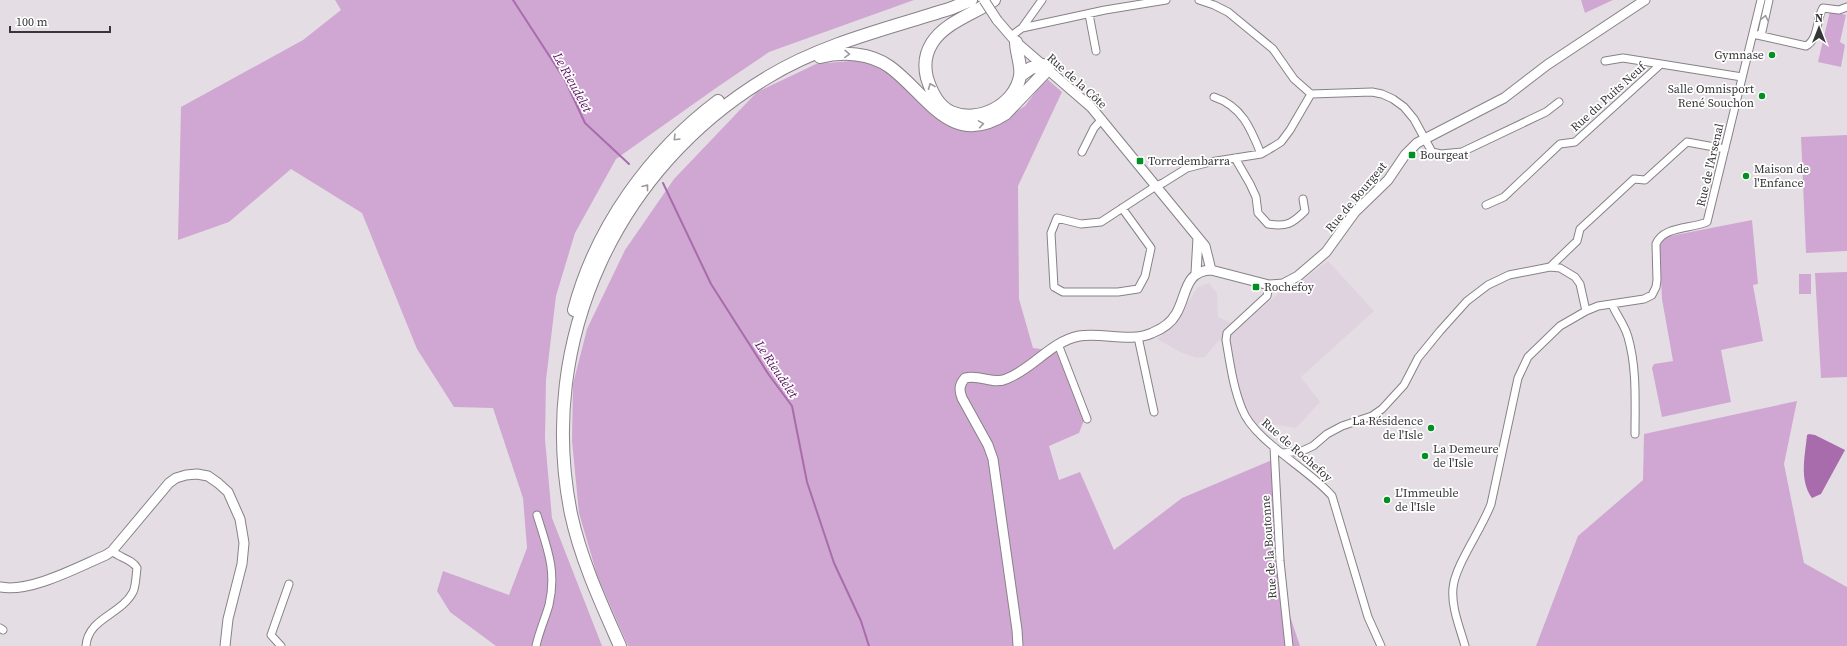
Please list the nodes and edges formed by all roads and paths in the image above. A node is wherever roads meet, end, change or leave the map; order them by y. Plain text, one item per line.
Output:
1 (959, 0) edge
2 (971, 0) edge
3 (984, 0) edge
4 (994, 0) edge
5 (1042, 0) edge
6 (1166, 0) edge
7 (1199, 0) edge
8 (1645, 0) edge
9 (1761, 0) edge
10 (1769, 0) edge
11 (1847, 7) edge
12 (1089, 14) junction
13 (1022, 28) junction
14 (1753, 34) junction
15 (1761, 36) junction
16 (1014, 40) junction
17 (1096, 51) dead end
18 (1605, 61) dead end
19 (1662, 64) junction
20 (1045, 67) junction
21 (1021, 74) junction
22 (770, 76) junction
23 (1742, 77) junction
24 (1311, 94) junction
25 (1214, 97) dead end
26 (1559, 102) dead end
27 (1102, 119) junction
28 (1424, 138) junction
29 (1725, 149) junction
30 (1082, 152) dead end
31 (1261, 154) junction
32 (1235, 158) junction
33 (1156, 186) junction
34 (1303, 199) dead end
35 (1486, 205) dead end
36 (1122, 208) junction
37 (1198, 238) junction
38 (1550, 267) junction
39 (1211, 270) junction
40 (1196, 273) junction
41 (1268, 284) junction
42 (1612, 304) junction
43 (1586, 310) junction
44 (1138, 337) junction
45 (1058, 344) junction
46 (1154, 412) dead end
47 (1087, 419) dead end
48 (1635, 434) dead end
49 (1274, 447) junction
50 (1283, 453) junction
51 (537, 515) dead end
52 (112, 551) junction
53 (290, 584) dead end
54 (0, 587) edge
55 (86, 646) edge
56 (225, 646) edge
57 (281, 646) edge
58 (536, 646) edge
59 (612, 646) edge
60 (620, 646) edge
61 (1018, 646) edge
62 (1288, 646) edge
63 (1381, 646) edge
64 (1465, 646) edge

1 -> 59 highway
2 - 22 highway
3 - 16 street, Rue de la Côte, bridge
21 -> 4 highway
5 - 13 street
6 - 12 street
7 - 24 street
8 - 28 street, Rue de Bourgeat
9 - 14 street, Rue de l'Arsenal
15 -> 10 street
11 - 15 street
12 - 13 street
12 - 17 street
13 - 16 street
14 - 15 street
14 - 23 street, Rue de l'Arsenal
16 - 20 street, Rue de la Côte
16 - 21 highway
18 - 19 street
19 - 23 street, Rue du Puits Neuf
19 - 35 street, Rue du Puits Neuf
20 - 21 highway
22 -> 20 highway
20 - 27 street, Rue de la Côte
60 -> 22 highway
23 - 29 street, Rue de l'Arsenal
24 - 28 street
24 - 31 street
25 - 31 street
26 - 28 street
27 - 30 street
27 - 33 street, Rue de la Côte
28 - 41 street, Rue de Bourgeat
29 - 38 street
29 - 42 street, Rue de l'Arsenal
31 - 32 street
32 - 33 street
32 - 34 street
33 - 36 street
33 - 37 street, Rue de la Côte
36 - 36 street
37 - 39 street, Rue de la Côte
37 - 40 street
38 - 43 street
38 - 50 street
39 - 40 street, Rue de Bourgeat
39 - 41 street, Rue de Bourgeat
40 - 44 street
41 - 49 street, Rue de Rochefoy
42 - 43 street, Rue de l'Arsenal
42 - 48 street
43 - 64 street
44 - 45 street
44 - 46 street
45 - 47 street
45 - 61 street
49 - 50 street, Rue de Rochefoy
49 - 62 street, Rue de la Boutonne
50 - 63 street, Rue de Rochefoy
51 - 58 street
52 - 54 street
52 - 55 street
52 - 56 street
53 - 57 street

